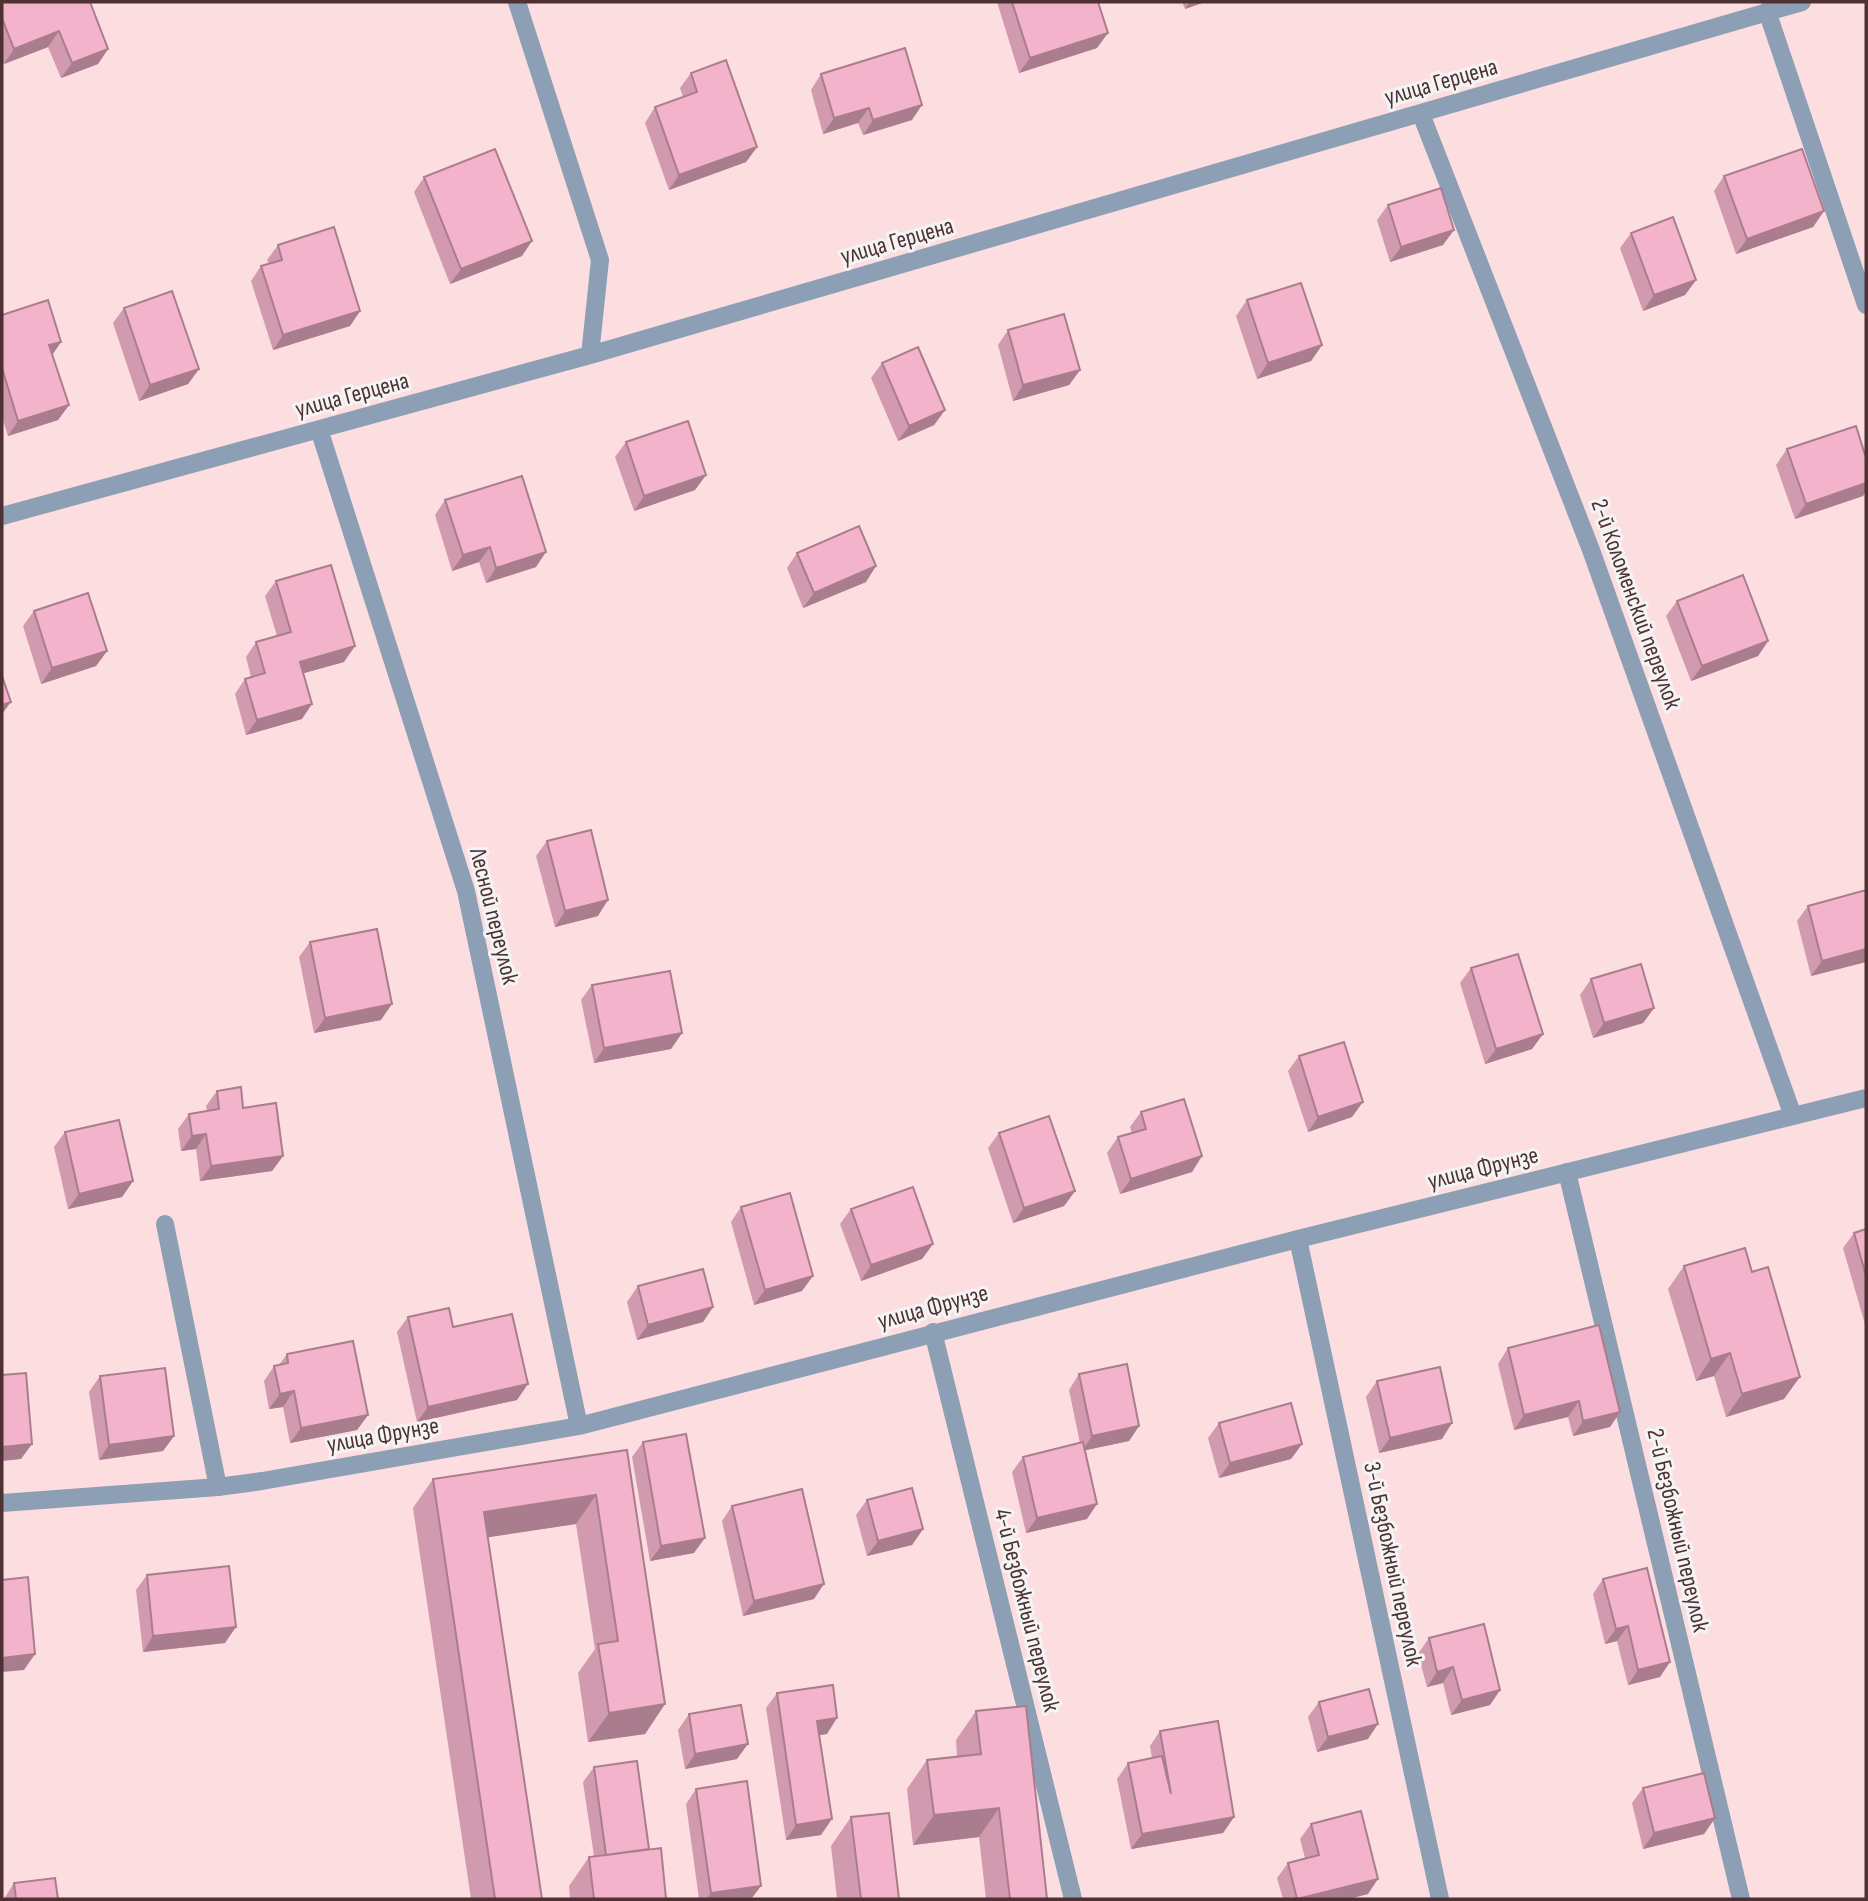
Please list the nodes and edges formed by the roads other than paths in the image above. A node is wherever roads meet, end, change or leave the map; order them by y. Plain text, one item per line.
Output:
1 (517, 2) edge
2 (1802, 2) edge
3 (1767, 11) junction
4 (1421, 114) junction
5 (1866, 304) edge
6 (590, 355) junction
7 (318, 429) junction
8 (2, 516) edge
9 (1866, 1098) edge
10 (1793, 1116) junction
11 (1567, 1172) junction
12 (165, 1224) dead end
13 (1298, 1239) junction
14 (933, 1332) junction
15 (579, 1426) junction
16 (218, 1487) junction
17 (2, 1503) edge
18 (1073, 1899) edge
19 (1440, 1899) edge
20 (1741, 1899) edge

1 - 6 street
2 - 3 street, улица Герцена
3 - 4 street, улица Герцена
3 - 5 street
4 - 6 street, улица Герцена
4 - 10 street, 2-й Коломенский переулок
6 - 7 street, улица Герцена
7 - 8 street, улица Герцена
7 - 15 street, Лесной переулок
9 - 10 street, улица Фрунзе
10 - 11 street, улица Фрунзе
11 - 13 street, улица Фрунзе
11 - 20 street, 2-й Безбожный переулок
12 - 16 street
13 - 14 street, улица Фрунзе
13 - 19 street, 3-й Безбожный переулок
14 - 15 street, улица Фрунзе
14 - 18 street, 4-й Безбожный переулок
15 - 16 street, улица Фрунзе
16 - 17 street, улица Фрунзе

